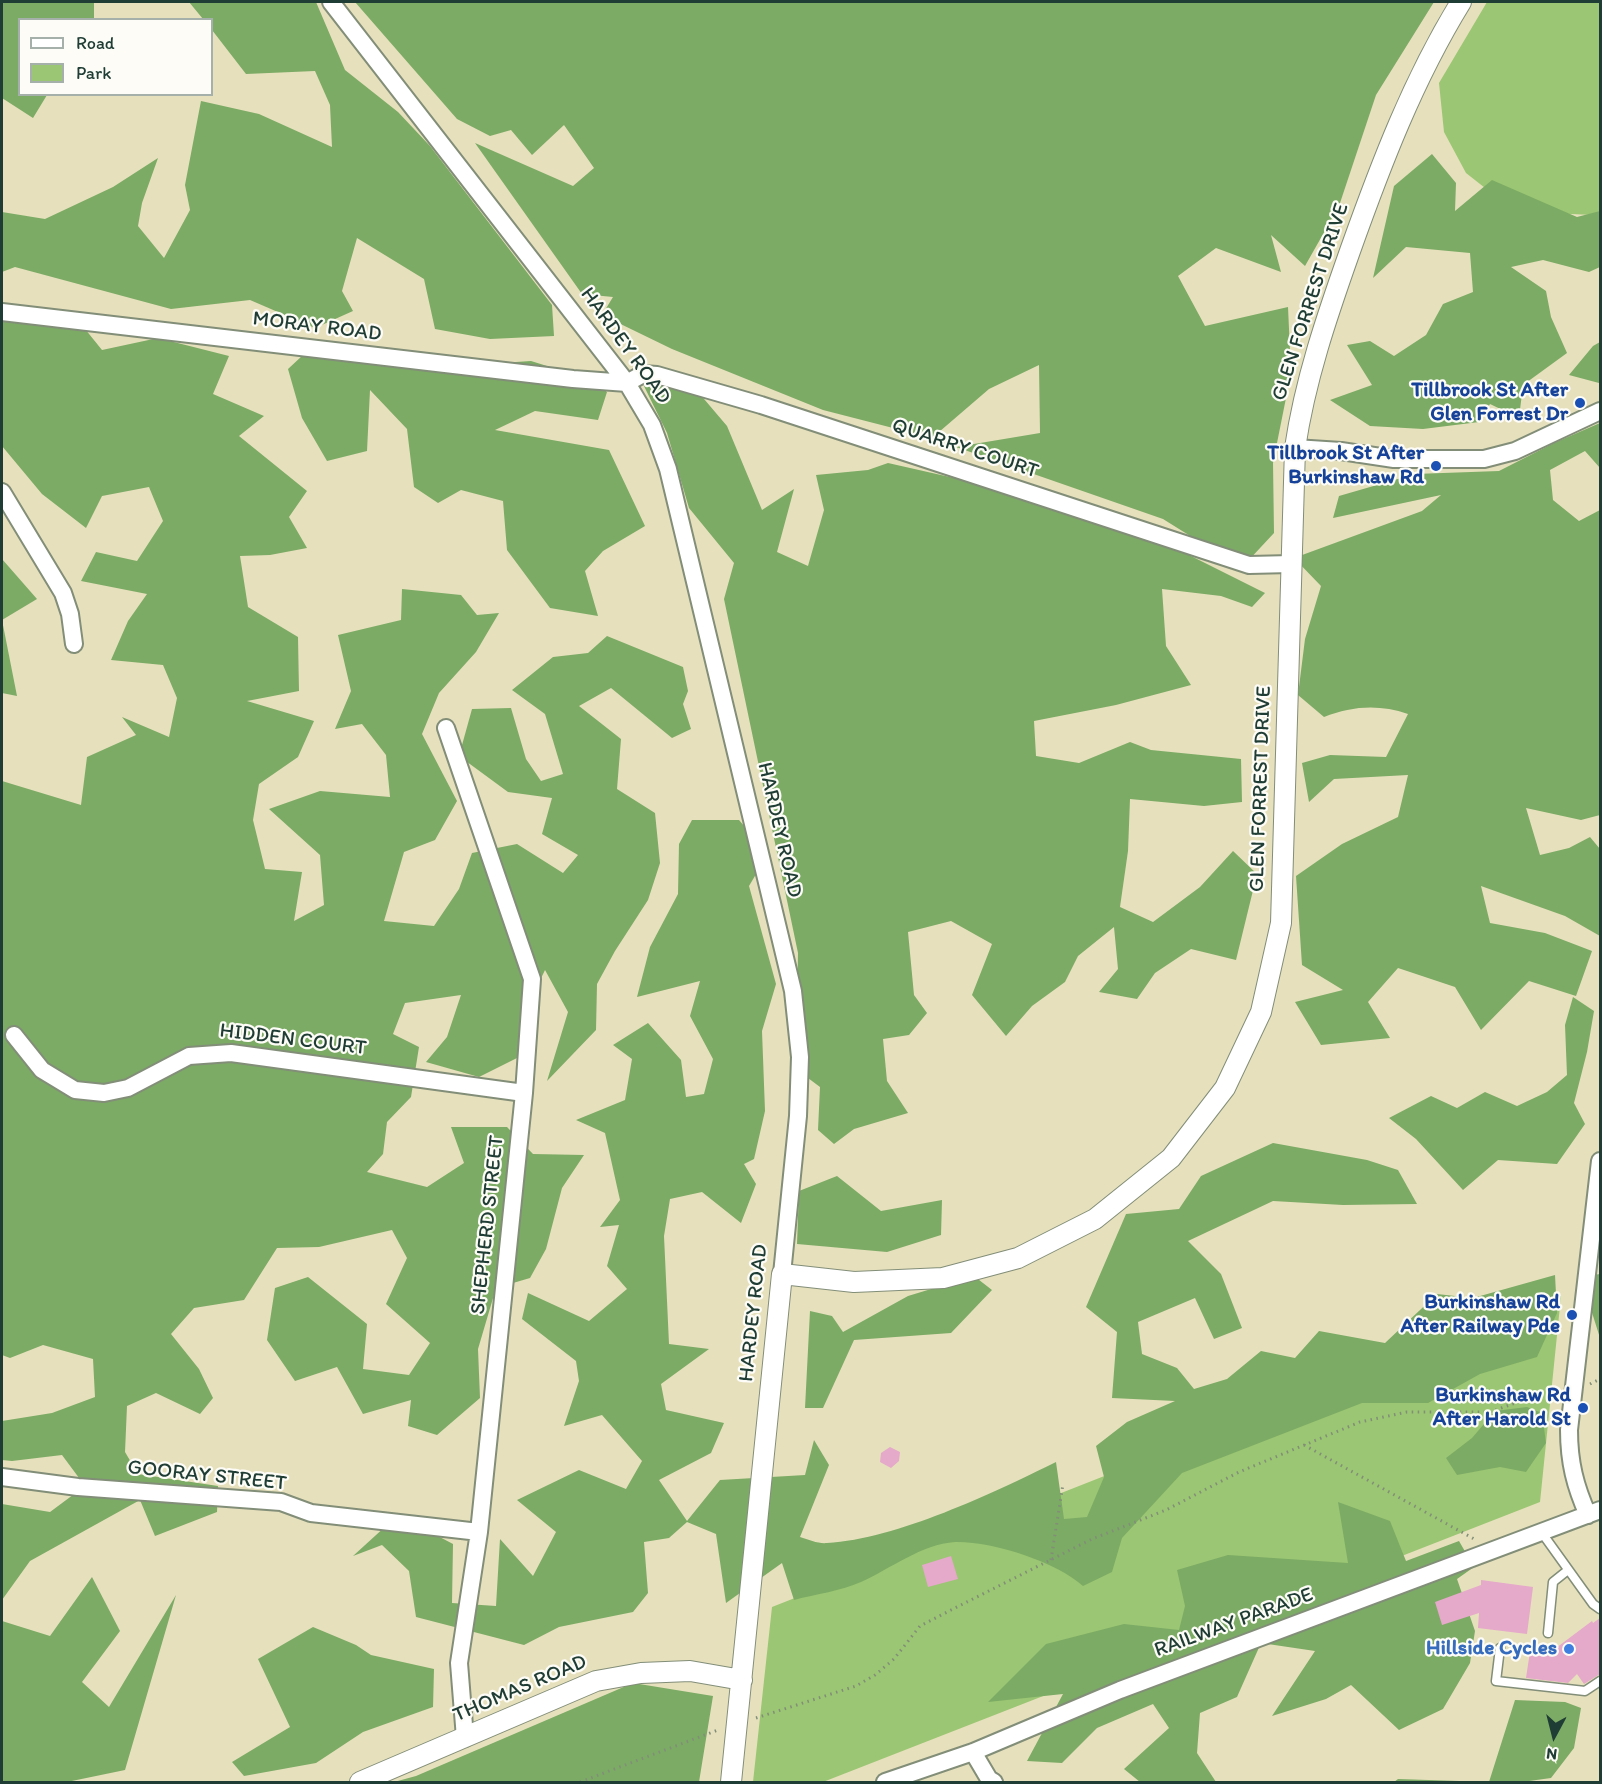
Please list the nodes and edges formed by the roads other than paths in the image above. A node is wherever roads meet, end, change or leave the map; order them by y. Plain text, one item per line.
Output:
1 (331, 2) edge
2 (1461, 2) edge
3 (2, 312) edge
4 (627, 383) junction
5 (1600, 411) edge
6 (1295, 448) junction
7 (2, 492) edge
8 (1292, 564) junction
9 (74, 644) dead end
10 (447, 728) dead end
11 (14, 1035) dead end
12 (524, 1093) junction
13 (1600, 1161) edge
14 (1595, 1254) edge
15 (782, 1274) junction
16 (2, 1477) edge
17 (1594, 1512) edge
18 (479, 1532) junction
19 (1542, 1533) junction
20 (1568, 1570) junction
21 (1600, 1609) edge
22 (1548, 1633) dead end
23 (1500, 1648) dead end
24 (742, 1680) junction
25 (1600, 1681) edge
26 (465, 1738) junction
27 (973, 1752) junction
28 (360, 1782) edge
29 (732, 1782) edge
30 (885, 1782) edge
31 (994, 1782) edge

1 - 4 street, HARDEY ROAD
2 - 6 street, GLEN FORREST DRIVE
3 - 4 street, MORAY ROAD
4 - 8 street, QUARRY COURT
4 - 15 street, HARDEY ROAD
5 - 6 street
6 - 8 street, GLEN FORREST DRIVE
7 - 9 street
8 - 15 street, GLEN FORREST DRIVE
10 - 12 street, SHEPHERD STREET
11 - 12 street, HIDDEN COURT
12 - 18 street, SHEPHERD STREET
13 - 14 street
14 - 17 street
15 - 24 street, HARDEY ROAD
16 - 18 street, GOORAY STREET
17 - 19 street, RAILWAY PARADE
18 - 26 street, SHEPHERD STREET
19 - 20 lane
19 - 27 street, RAILWAY PARADE
20 - 21 lane
20 - 22 lane
23 - 25 lane
24 - 26 street, THOMAS ROAD
24 - 29 street, HARDEY ROAD
26 - 28 street, THOMAS ROAD
27 - 30 street, RAILWAY PARADE
27 - 31 street

